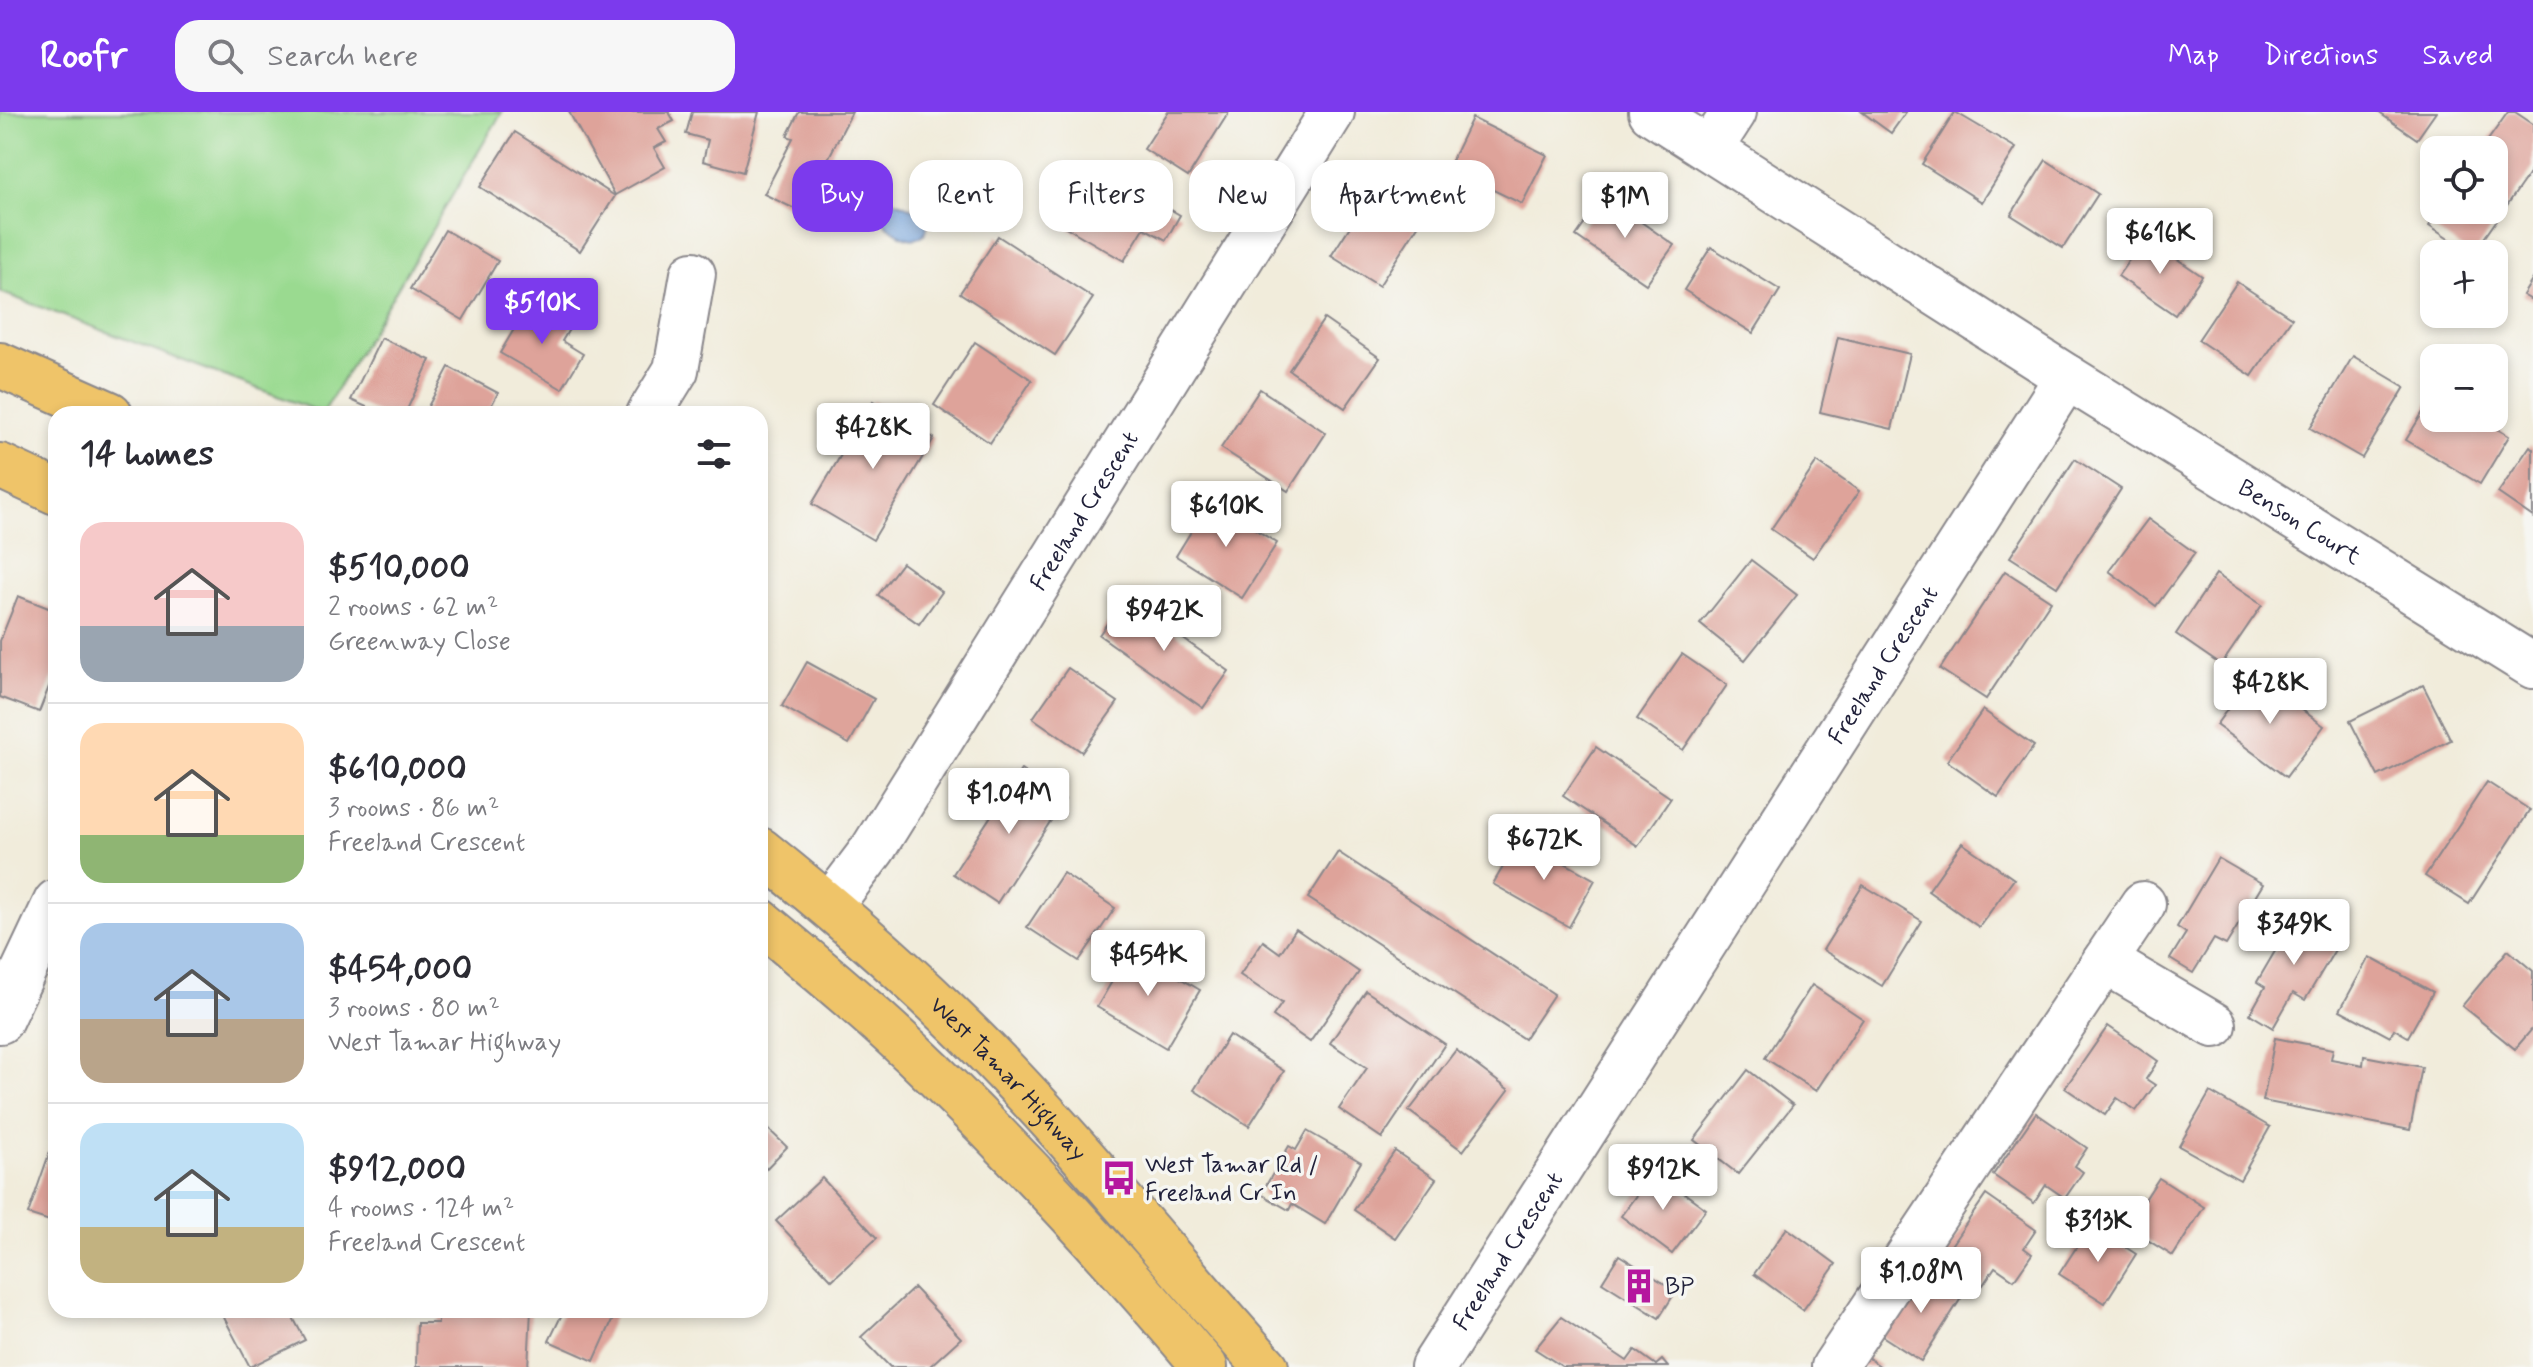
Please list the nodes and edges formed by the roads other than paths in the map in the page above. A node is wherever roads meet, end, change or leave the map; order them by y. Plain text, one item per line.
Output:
1 (1332, 112) edge
2 (1651, 112) edge
3 (1734, 112) edge
4 (1710, 149) junction
5 (693, 274) dead end
6 (0, 365) edge
7 (2067, 377) junction
8 (92, 406) edge
9 (654, 406) edge
10 (0, 466) edge
11 (48, 488) edge
12 (2533, 666) edge
13 (768, 856) edge
14 (2143, 904) dead end
15 (830, 906) junction
16 (48, 919) edge
17 (768, 928) edge
18 (2105, 961) junction
19 (0, 1021) edge
20 (2214, 1025) dead end
21 (1205, 1367) edge
22 (1266, 1367) edge
23 (1433, 1367) edge
24 (1834, 1367) edge

1 - 15 street, Freeland Crescent
2 - 4 street
3 - 4 street
4 - 7 street
5 - 9 street
6 - 8 highway
7 - 12 street, Benson Court
7 - 23 street, Freeland Crescent
10 - 11 highway
13 - 15 highway, West Tamar Highway
14 - 18 street
15 - 22 highway, West Tamar Highway
16 - 19 street
17 - 21 highway, West Tamar Highway
18 - 20 street
18 - 24 street

